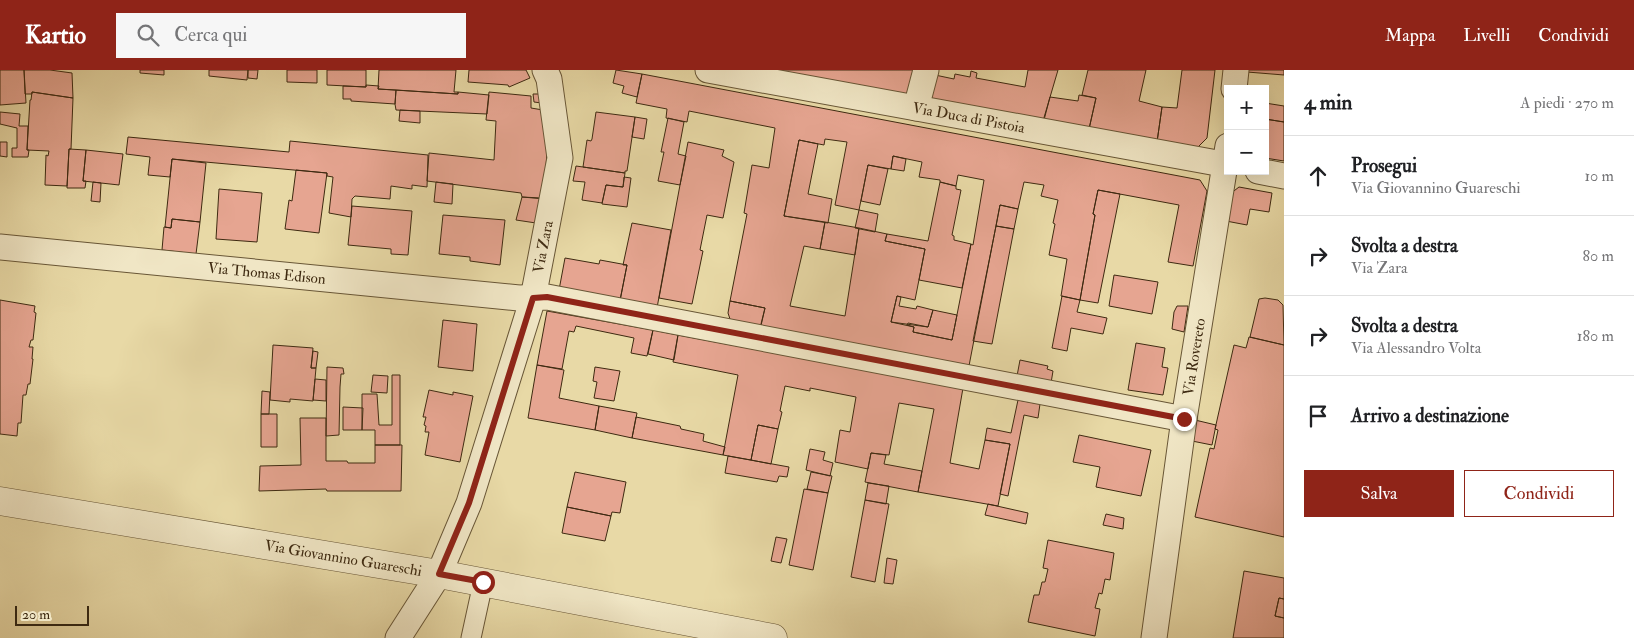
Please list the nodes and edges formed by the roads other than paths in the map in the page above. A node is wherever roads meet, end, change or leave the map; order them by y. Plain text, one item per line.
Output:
1 (545, 70) edge
2 (708, 70) edge
3 (926, 70) edge
4 (1236, 70) edge
5 (1234, 85) edge
6 (916, 108) junction
7 (1224, 159) edge
8 (1269, 173) edge
9 (1224, 175) edge
10 (1284, 176) edge
11 (0, 247) edge
12 (533, 298) junction
13 (1184, 419) junction
14 (0, 501) edge
15 (439, 574) junction
16 (483, 582) junction
17 (398, 638) edge
18 (471, 638) edge
19 (773, 638) edge
20 (1154, 638) edge

1 - 12 street, Via Zara
2 - 6 street, Via Duca di Pistoia
3 - 6 street
4 - 5 street
6 - 7 street, Via Duca di Pistoia
8 - 10 street
9 - 13 street, Via Rovereto
11 - 12 street, Via Thomas Edison
12 - 13 street, Via Thomas Edison
12 - 15 street, Via Zara
13 - 20 street, Via Rovereto
14 - 15 street, Via Giovannino Guareschi
15 - 16 street, Via Giovannino Guareschi
15 - 17 street, Via Zara
16 - 18 street
16 - 19 street, Via Giovannino Guareschi

